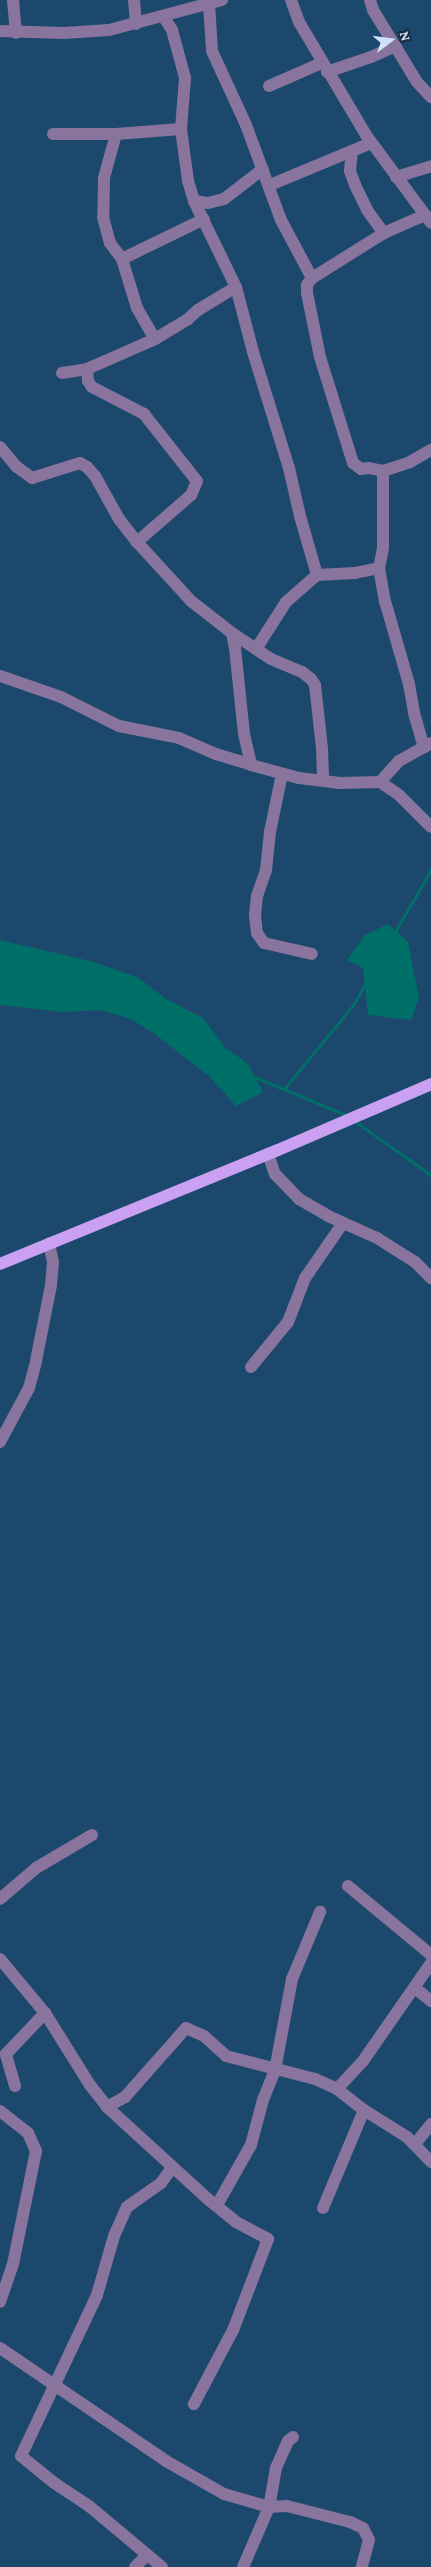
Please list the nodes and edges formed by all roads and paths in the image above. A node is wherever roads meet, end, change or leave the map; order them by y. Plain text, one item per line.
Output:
1 (13, 0) edge
2 (134, 0) edge
3 (291, 0) edge
4 (370, 0) edge
5 (216, 2) edge
6 (164, 16) junction
7 (136, 24) junction
8 (0, 31) edge
9 (16, 32) junction
10 (396, 46) junction
11 (324, 67) junction
12 (269, 86) dead end
13 (431, 97) edge
14 (181, 129) junction
15 (53, 134) dead end
16 (116, 134) junction
17 (371, 143) junction
18 (352, 151) junction
19 (431, 166) edge
20 (263, 169) junction
21 (396, 177) junction
22 (270, 185) junction
23 (194, 201) junction
24 (204, 219) junction
25 (428, 219) edge
26 (384, 233) junction
27 (122, 259) junction
28 (312, 278) junction
29 (236, 287) junction
30 (155, 339) junction
31 (87, 369) junction
32 (62, 373) dead end
33 (0, 448) edge
34 (431, 450) edge
35 (383, 471) junction
36 (137, 542) junction
37 (379, 568) junction
38 (317, 575) junction
39 (232, 633) junction
40 (256, 649) junction
41 (3, 678) edge
42 (427, 746) edge
43 (251, 765) junction
44 (282, 774) junction
45 (323, 780) junction
46 (380, 782) junction
47 (431, 828) edge
48 (312, 954) dead end
49 (431, 1084) edge
50 (268, 1154) junction
51 (343, 1223) junction
52 (49, 1243) junction
53 (0, 1264) edge
54 (431, 1278) edge
55 (251, 1367) dead end
56 (0, 1442) edge
57 (92, 1834) dead end
58 (348, 1886) dead end
59 (0, 1899) edge
60 (320, 1912) dead end
61 (431, 1955) edge
62 (0, 1959) edge
63 (431, 1963) edge
64 (415, 1988) junction
65 (431, 2001) edge
66 (45, 2013) junction
67 (275, 2070) junction
68 (15, 2086) dead end
69 (337, 2089) junction
70 (107, 2106) junction
71 (364, 2110) junction
72 (0, 2111) edge
73 (431, 2124) edge
74 (415, 2144) junction
75 (431, 2162) edge
76 (172, 2168) junction
77 (217, 2205) junction
78 (323, 2208) dead end
79 (0, 2302) edge
80 (0, 2348) edge
81 (55, 2386) junction
82 (194, 2404) dead end
83 (293, 2437) dead end
84 (269, 2507) junction
85 (147, 2554) junction
86 (135, 2567) edge
87 (162, 2567) edge
88 (242, 2567) edge
89 (362, 2567) edge

1 - 9 street
2 - 7 street
3 - 11 street
4 - 10 street
5 - 6 street
5 - 20 street
6 - 7 street
6 - 14 street
7 - 9 street
8 - 9 street
10 - 11 street
10 - 13 street
11 - 12 street
11 - 17 street
14 - 16 street
14 - 23 street
15 - 16 street
16 - 27 street
17 - 18 street
17 - 21 street
18 - 22 street
18 - 26 street
19 - 21 street
20 - 22 street
20 - 23 street
21 - 25 street
22 - 28 street
23 - 24 street
24 - 27 street
24 - 29 street
25 - 26 street
26 - 28 street
27 - 30 street
28 - 35 street
29 - 30 street
29 - 38 street
30 - 31 street
31 - 32 street
31 - 36 street
33 - 36 street
34 - 35 street
35 - 37 street
36 - 39 street
37 - 38 street
37 - 42 street
38 - 40 street
39 - 40 street
39 - 43 street
40 - 45 street
41 - 43 street
42 - 46 street
43 - 44 street
44 - 45 street
44 - 48 street
45 - 46 street
46 - 47 street
49 - 50 main road
50 - 51 street
50 - 52 main road
51 - 54 street
51 - 55 street
52 - 53 main road
52 - 56 street
57 - 59 street
58 - 61 street
60 - 67 street
62 - 66 street
63 - 64 street
64 - 65 street
64 - 69 street
66 - 68 street
66 - 70 street
67 - 69 street
67 - 70 street
67 - 77 street
69 - 71 street
70 - 76 street
71 - 74 street
71 - 78 street
72 - 79 street
73 - 74 street
74 - 75 street
76 - 77 street
76 - 81 street
77 - 82 street
80 - 81 street
81 - 84 street
81 - 85 street
83 - 84 street
84 - 88 street
84 - 89 street
85 - 86 street
85 - 87 street

